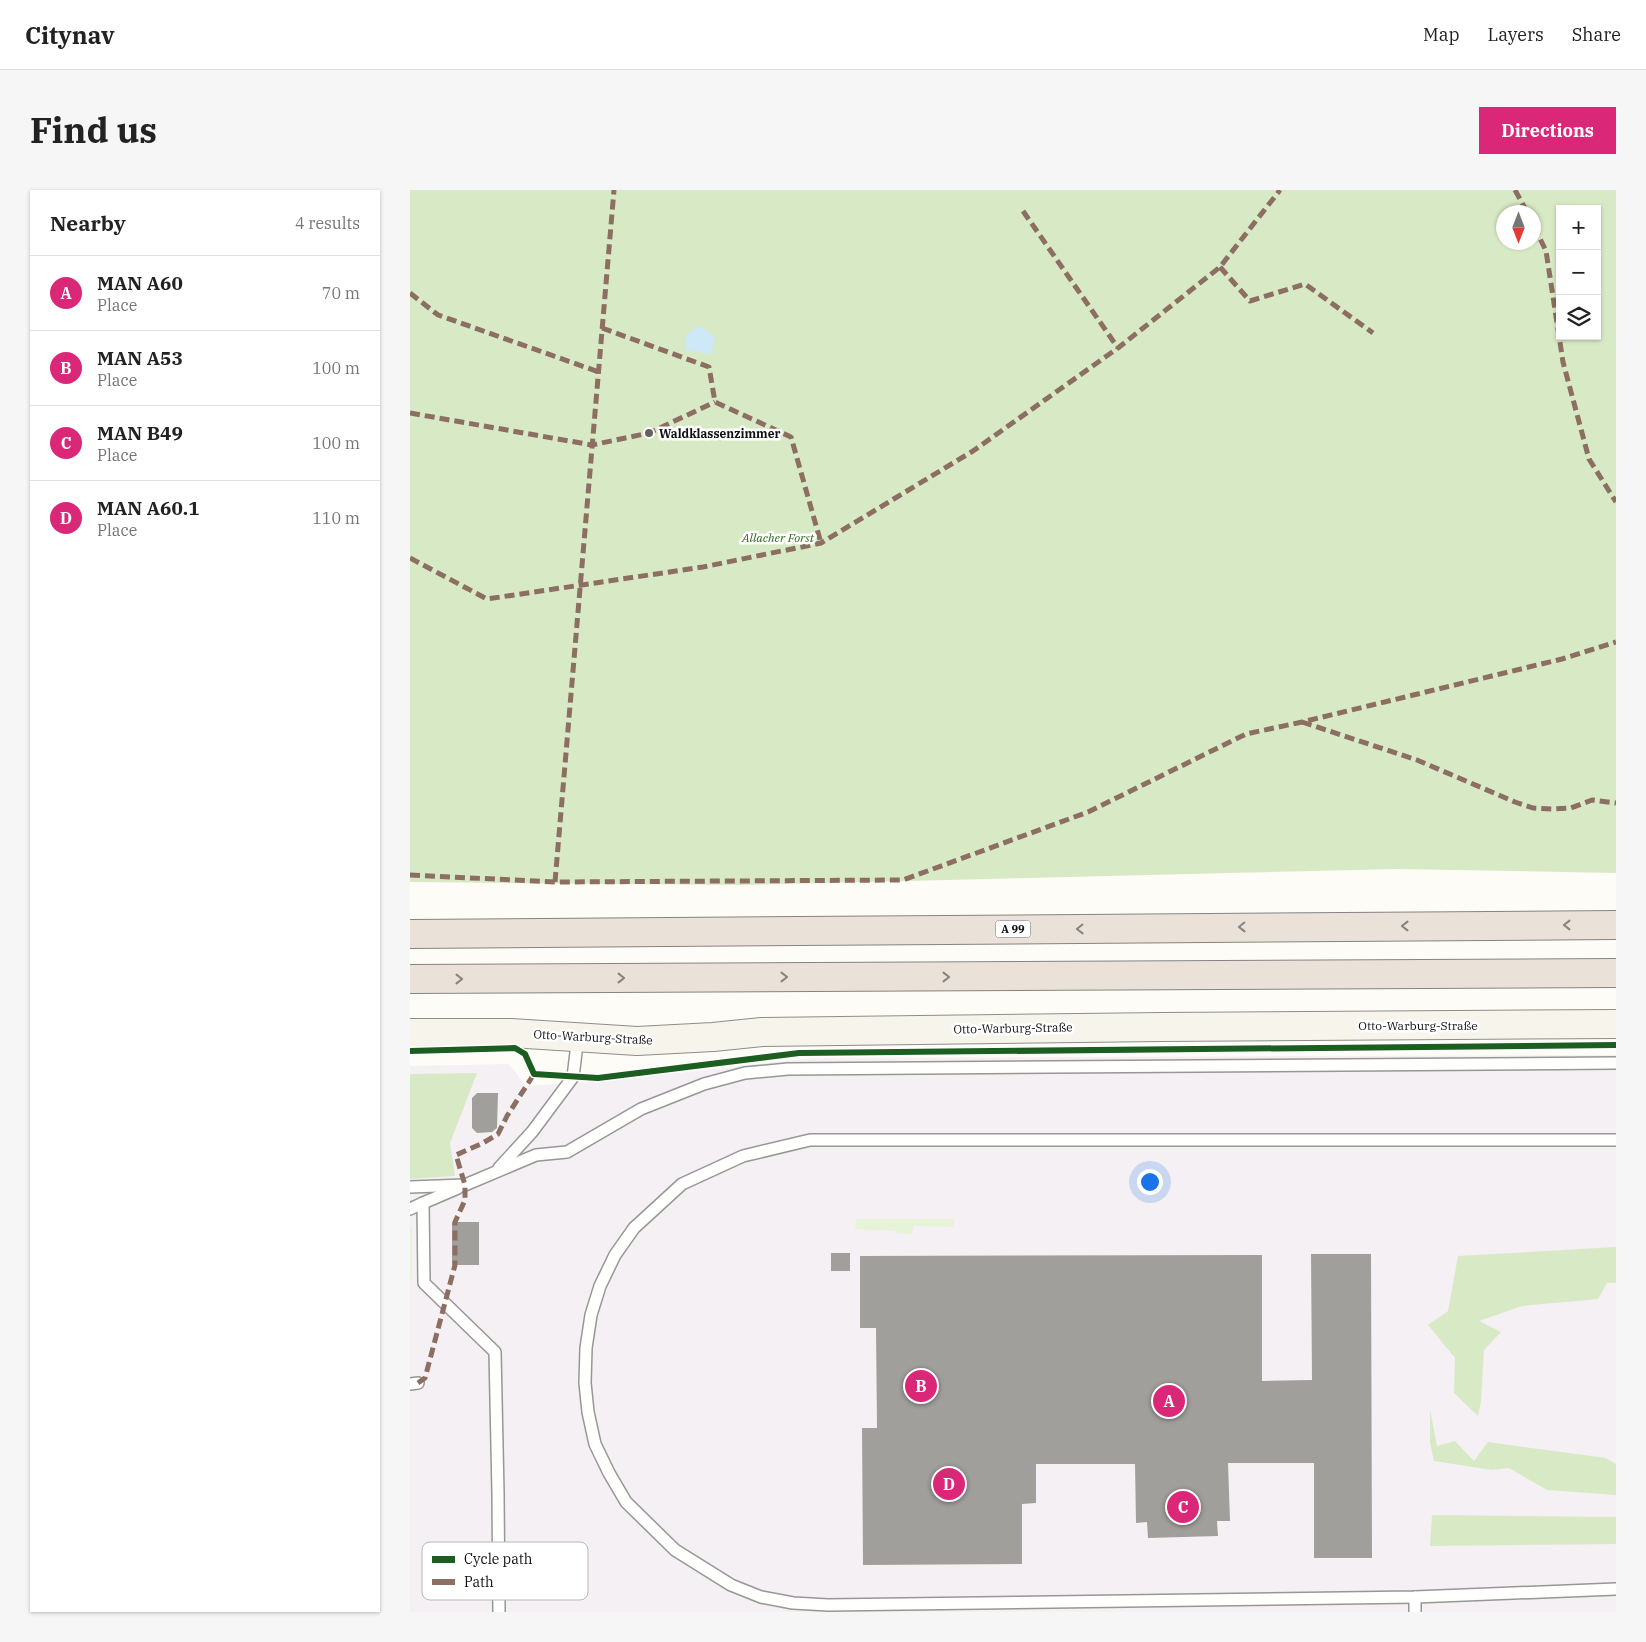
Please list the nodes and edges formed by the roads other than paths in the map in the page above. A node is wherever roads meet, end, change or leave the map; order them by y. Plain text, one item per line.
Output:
1 (1616, 925) edge
2 (410, 934) edge
3 (1616, 973) edge
4 (410, 979) edge
5 (1616, 1024) edge
6 (410, 1033) edge
7 (578, 1036) junction
8 (1616, 1063) edge
9 (1616, 1140) edge
10 (497, 1171) junction
11 (465, 1185) junction
12 (410, 1187) edge
13 (423, 1203) junction
14 (410, 1209) edge
15 (498, 1542) edge
16 (1616, 1589) edge
17 (1415, 1597) junction
18 (1415, 1612) edge

1 -> 2 highway, A 99
4 -> 3 highway
5 - 7 main road, Otto-Warburg-Straße
6 - 7 main road, Otto-Warburg-Straße
7 - 10 lane
8 - 10 lane
9 - 17 lane
10 - 11 lane
11 - 12 lane
11 - 13 lane
13 - 14 lane
13 - 15 lane
16 - 17 lane
17 - 18 lane

